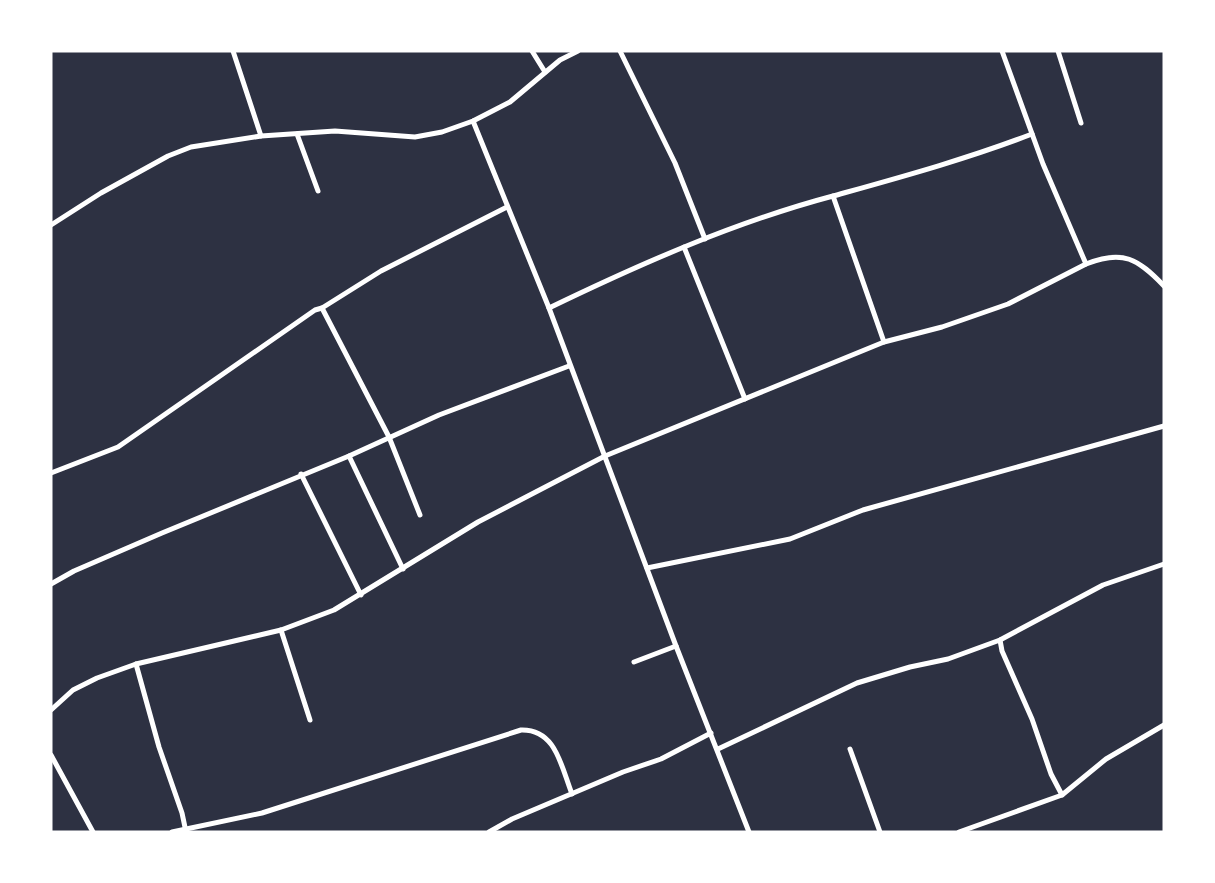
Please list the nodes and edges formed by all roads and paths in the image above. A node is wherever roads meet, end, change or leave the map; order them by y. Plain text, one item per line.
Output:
1 (233, 51) edge
2 (532, 51) edge
3 (578, 51) edge
4 (620, 51) edge
5 (1002, 51) edge
6 (1058, 51) edge
7 (546, 72) junction
8 (473, 121) junction
9 (1081, 123) dead end
10 (297, 134) junction
11 (1032, 134) junction
12 (261, 136) junction
13 (318, 191) dead end
14 (833, 196) junction
15 (507, 207) junction
16 (51, 224) edge
17 (704, 239) junction
18 (684, 247) junction
19 (1086, 264) junction
20 (1164, 286) edge
21 (322, 308) junction
22 (549, 308) junction
23 (884, 342) junction
24 (569, 366) junction
25 (745, 399) junction
26 (1164, 426) edge
27 (389, 437) junction
28 (349, 456) junction
29 (605, 456) junction
30 (51, 473) edge
31 (301, 474) junction
32 (420, 515) dead end
33 (1164, 564) edge
34 (647, 568) junction
35 (403, 569) junction
36 (51, 584) edge
37 (361, 595) junction
38 (281, 630) junction
39 (1000, 640) junction
40 (676, 646) junction
41 (634, 662) dead end
42 (136, 664) junction
43 (51, 710) edge
44 (310, 720) dead end
45 (1164, 725) edge
46 (711, 734) junction
47 (718, 749) junction
48 (850, 749) dead end
49 (51, 755) edge
50 (572, 794) junction
51 (1062, 795) junction
52 (185, 830) edge
53 (93, 832) edge
54 (172, 832) edge
55 (489, 832) edge
56 (749, 832) edge
57 (880, 832) edge
58 (959, 832) edge

1 - 12 street
2 - 7 street
3 - 7 street
4 - 17 street
5 - 11 street
6 - 9 street
7 - 8 street
8 - 10 street
8 - 15 street
10 - 12 street
10 - 13 street
11 - 14 street
11 - 19 street
12 - 16 street
14 - 17 street
14 - 23 street
15 - 21 street
15 - 22 street
17 - 18 street
18 - 22 street
18 - 25 street
19 - 20 street
19 - 23 street
21 - 27 street
21 - 30 street
22 - 24 street
23 - 25 street
24 - 27 street
24 - 29 street
25 - 29 street
26 - 34 street
27 - 28 street
27 - 32 street
28 - 31 street
28 - 35 street
29 - 34 street
29 - 35 street
31 - 36 street
31 - 37 street
33 - 39 street
34 - 40 street
35 - 37 street
37 - 38 street
38 - 42 street
38 - 44 street
39 - 47 street
39 - 51 street
40 - 41 street
40 - 46 street
42 - 43 street
42 - 52 street
45 - 51 street
46 - 47 street
46 - 50 street
47 - 56 street
48 - 57 street
49 - 53 street
50 - 52 street
50 - 55 street
51 - 58 street
52 - 54 street

